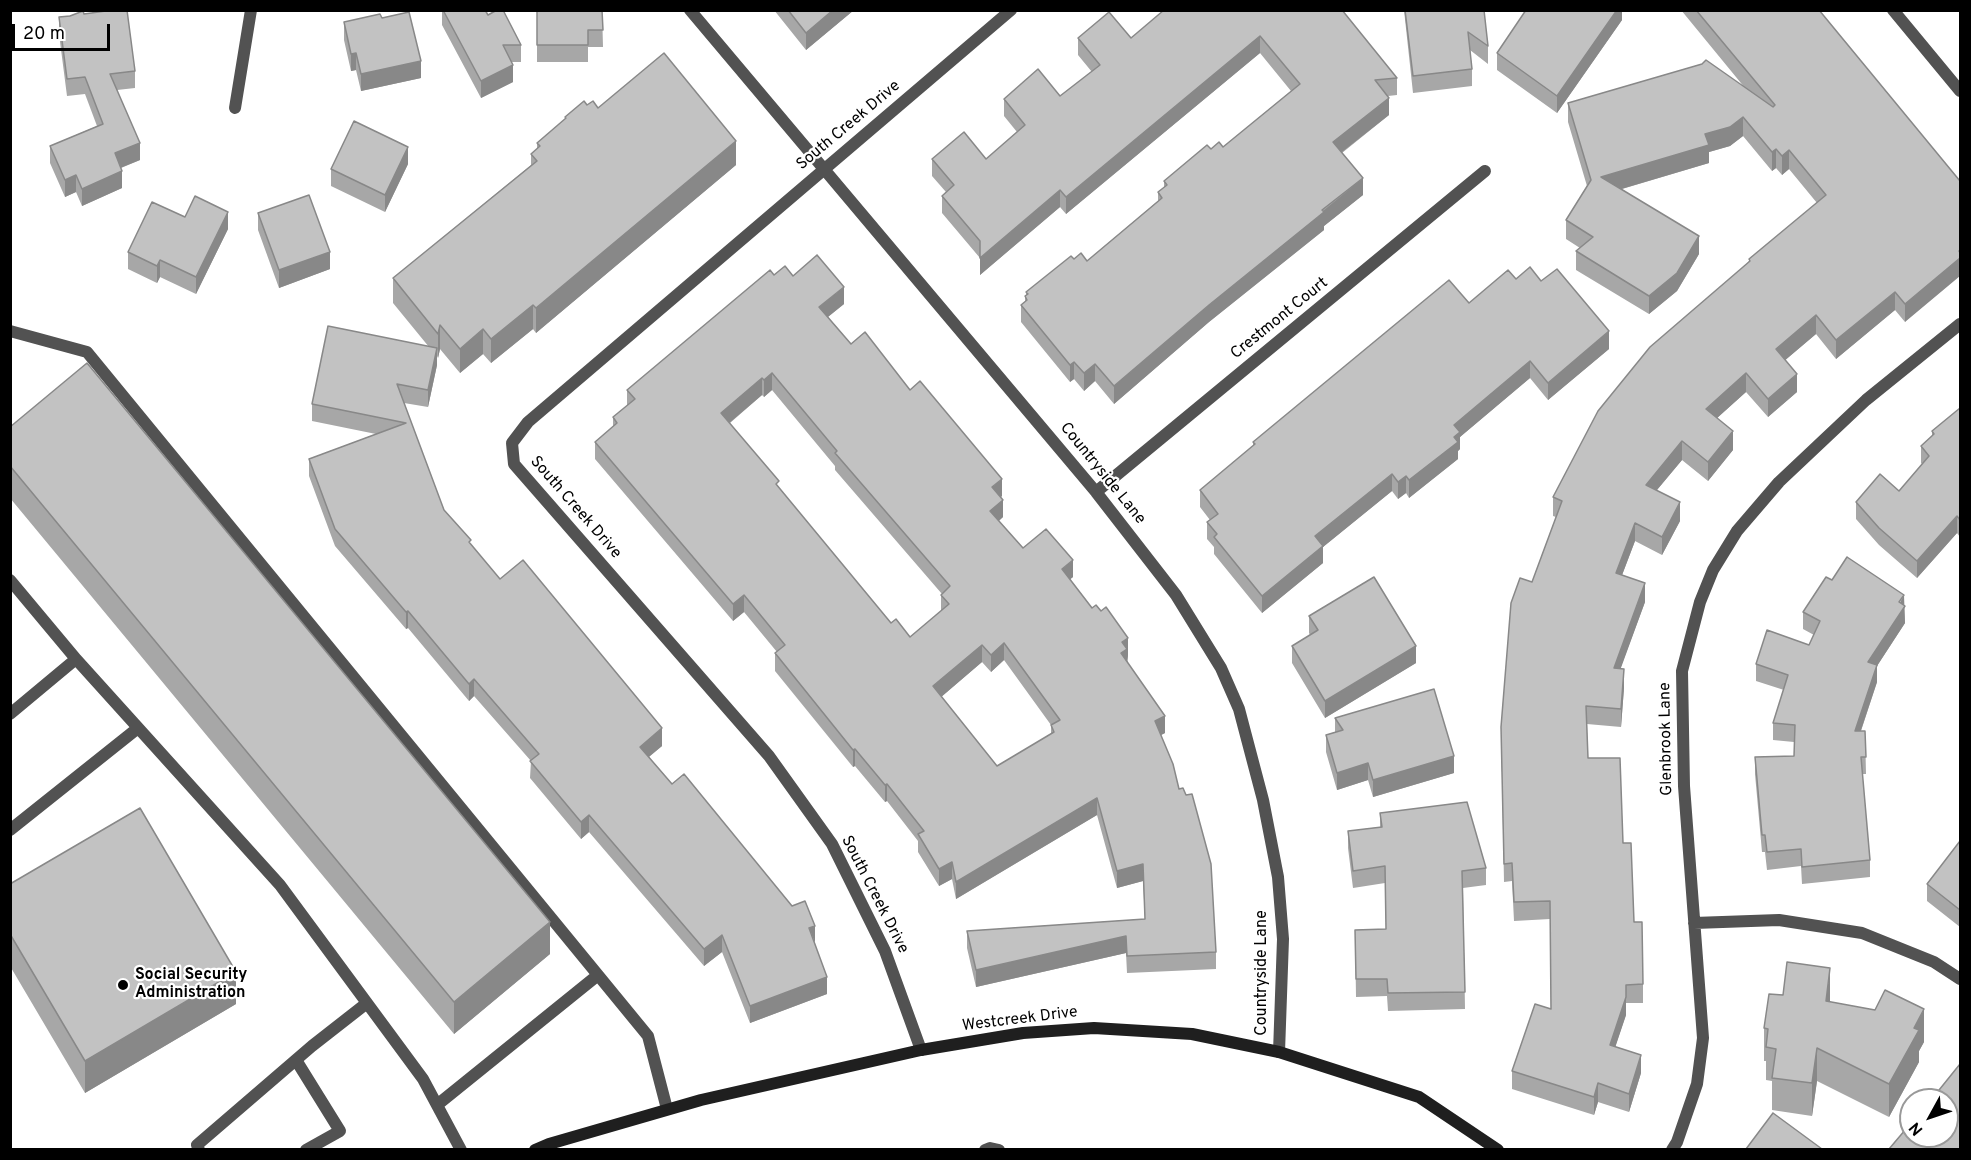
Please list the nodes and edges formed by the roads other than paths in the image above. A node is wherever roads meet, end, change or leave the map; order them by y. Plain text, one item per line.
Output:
1 (250, 10) edge
2 (690, 10) edge
3 (1011, 10) edge
4 (1893, 10) edge
5 (1960, 92) edge
6 (236, 108) dead end
7 (824, 168) junction
8 (1485, 171) dead end
9 (1960, 324) edge
10 (10, 332) edge
11 (1096, 492) junction
12 (10, 580) edge
13 (76, 659) junction
14 (10, 714) edge
15 (138, 728) junction
16 (10, 830) edge
17 (1695, 923) junction
18 (598, 975) junction
19 (1960, 979) edge
20 (367, 1003) junction
21 (921, 1050) junction
22 (1279, 1052) junction
23 (296, 1060) junction
24 (437, 1106) junction
25 (667, 1110) junction
26 (199, 1149) edge
27 (306, 1149) edge
28 (461, 1149) edge
29 (535, 1149) edge
30 (985, 1149) edge
31 (999, 1149) edge
32 (1498, 1149) edge
33 (1672, 1149) edge

1 - 6 street
2 - 7 street, Countryside Lane
3 - 7 street, South Creek Drive
4 - 5 street
7 - 11 street, Countryside Lane
7 - 21 street, South Creek Drive
8 - 11 street, Crestmont Court
9 - 17 street, Glenbrook Lane
10 - 18 street
11 - 22 street, Countryside Lane
12 - 13 street
13 - 14 street
13 - 15 street
15 - 16 street
15 - 20 street
17 - 19 street
17 - 33 street, Glenbrook Lane
18 - 24 street
18 - 25 street
20 - 23 street
20 - 24 street
21 - 22 street, Westcreek Drive
21 - 25 street, Westcreek Drive
22 - 32 street, Westcreek Drive
23 - 26 street
23 - 27 street
24 - 28 street
25 - 29 street, Westcreek Drive
30 - 31 street

